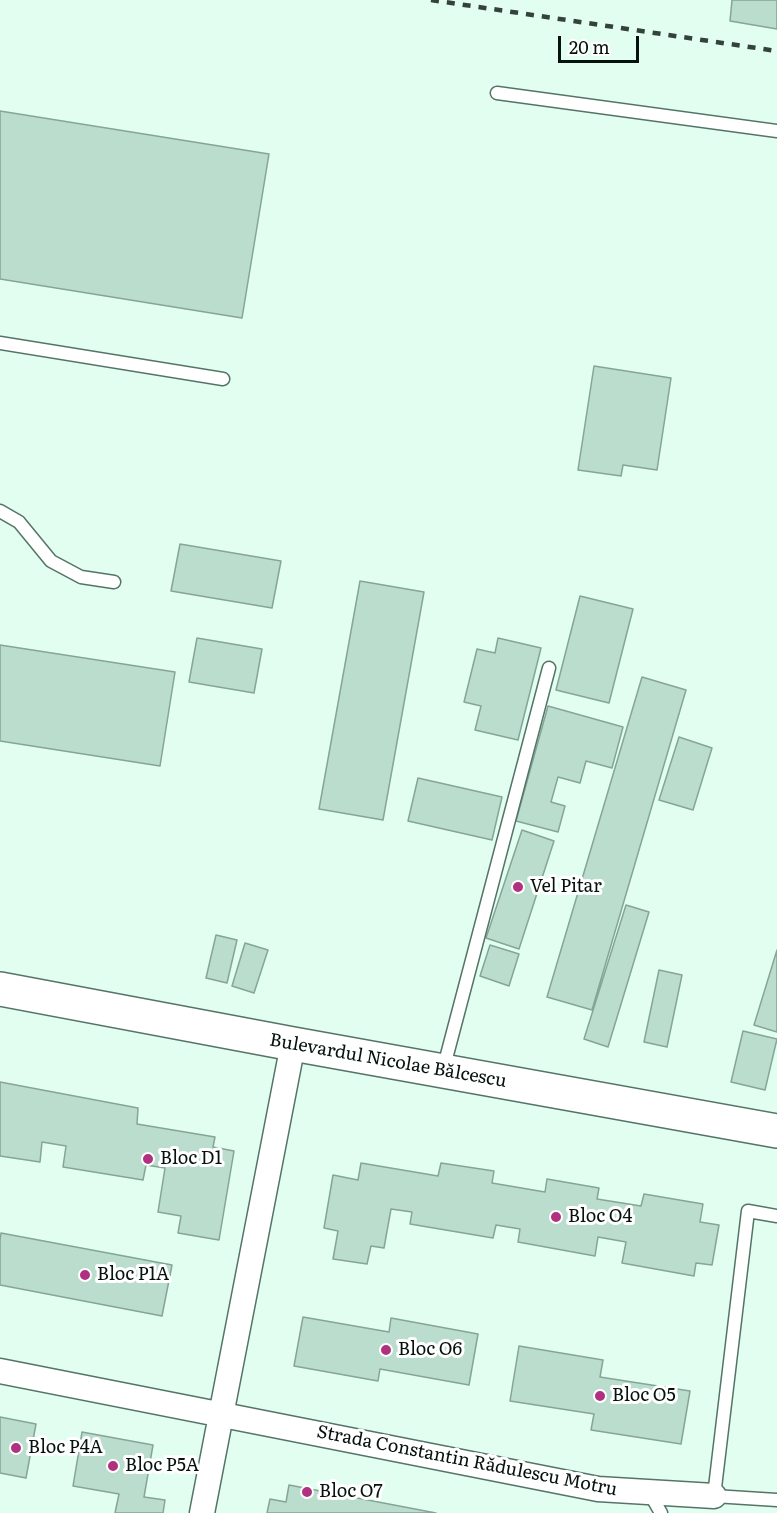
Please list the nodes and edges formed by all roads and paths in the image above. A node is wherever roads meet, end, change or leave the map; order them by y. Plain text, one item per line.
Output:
1 (497, 93) dead end
2 (777, 131) edge
3 (0, 343) edge
4 (223, 379) dead end
5 (0, 511) edge
6 (114, 582) dead end
7 (549, 668) dead end
8 (0, 989) edge
9 (293, 1044) junction
10 (443, 1071) junction
11 (777, 1131) edge
12 (777, 1216) edge
13 (0, 1371) edge
14 (221, 1414) junction
15 (649, 1492) junction
16 (714, 1496) junction
17 (777, 1500) edge
18 (202, 1513) edge
19 (661, 1513) edge

1 - 2 lane
3 - 4 lane
5 - 6 lane
7 - 10 lane
8 - 9 main road, Bulevardul Nicolae Bălcescu
9 - 10 main road, Bulevardul Nicolae Bălcescu
9 - 14 street
10 - 11 main road, Bulevardul Nicolae Bălcescu
12 - 16 lane
13 - 14 street, Strada Constantin Rădulescu Motru
14 - 15 street, Strada Constantin Rădulescu Motru
14 - 18 street
15 - 16 street, Strada Constantin Rădulescu Motru
15 - 19 lane
16 - 17 lane

